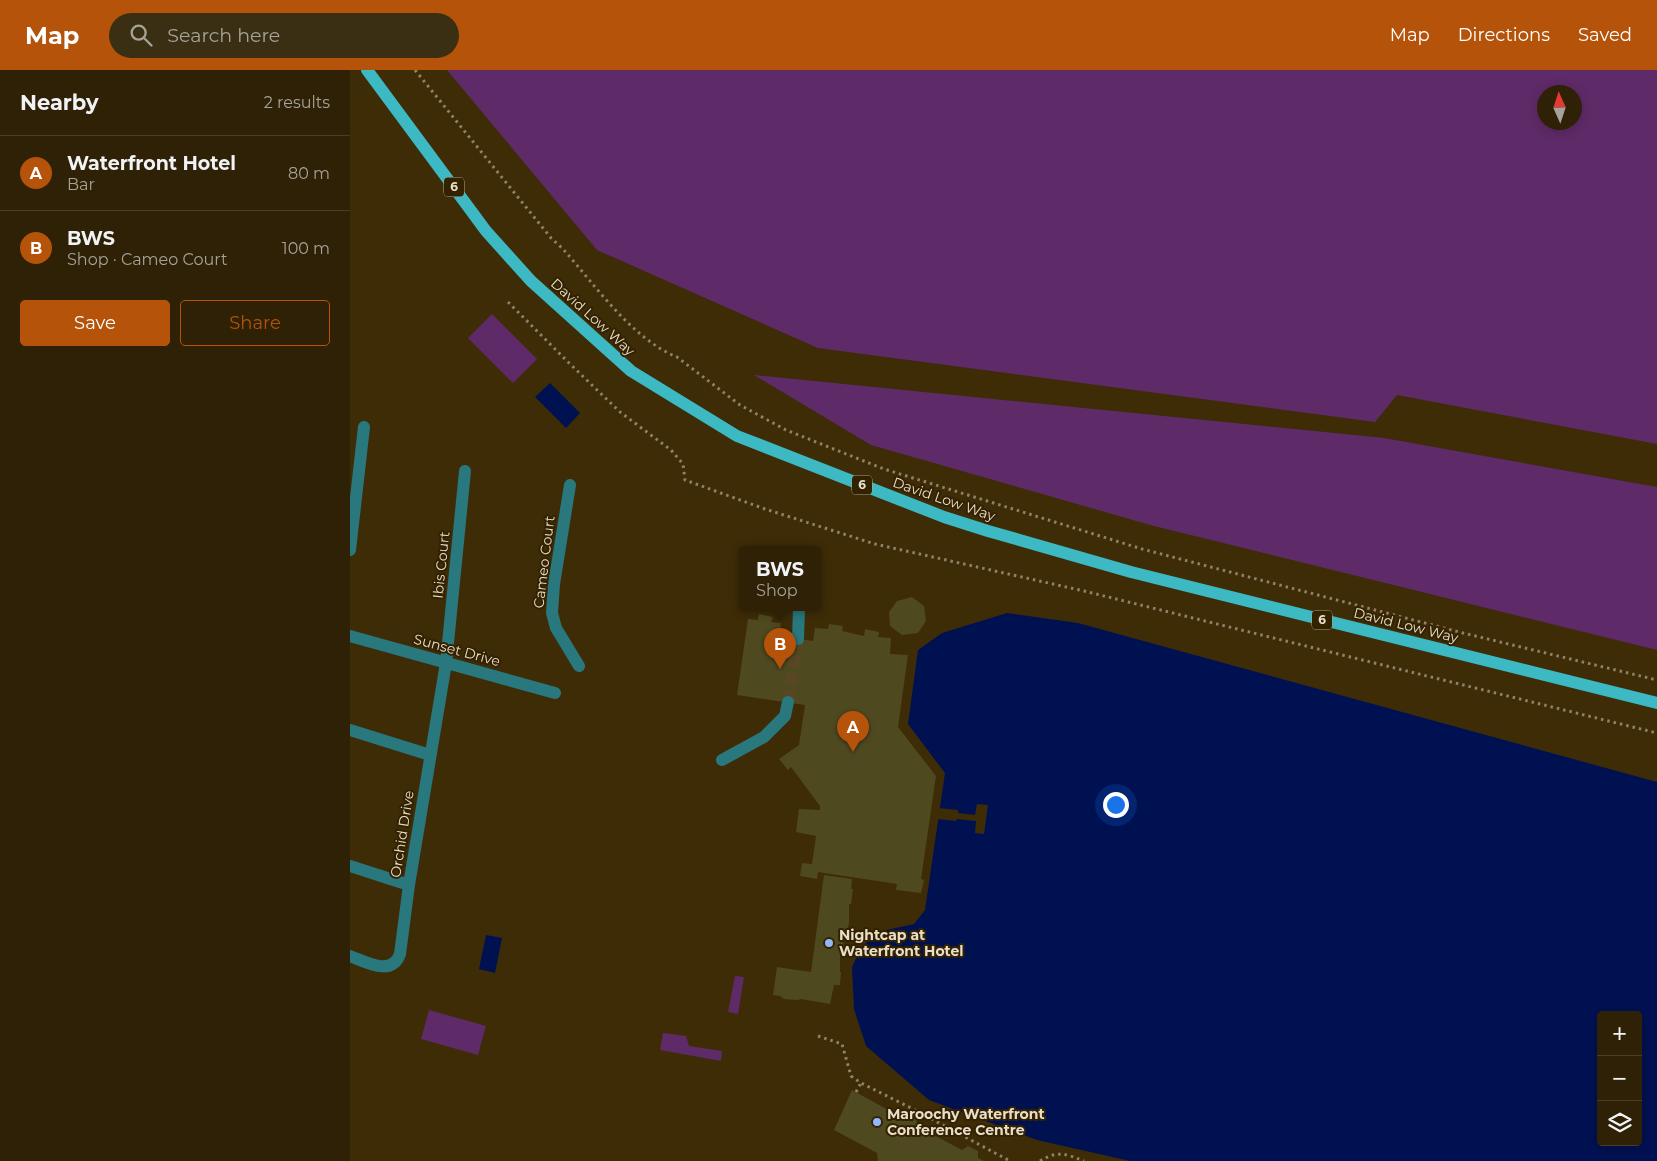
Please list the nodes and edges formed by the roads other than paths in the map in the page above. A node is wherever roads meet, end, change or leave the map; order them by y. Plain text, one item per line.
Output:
1 (367, 70) edge
2 (364, 427) dead end
3 (465, 471) dead end
4 (570, 484) dead end
5 (350, 550) edge
6 (798, 611) edge
7 (350, 636) edge
8 (798, 639) tunnel mouth
9 (446, 663) junction
10 (579, 666) dead end
11 (555, 693) dead end
12 (788, 702) tunnel mouth
13 (1657, 703) edge
14 (350, 730) edge
15 (430, 755) junction
16 (722, 760) dead end
17 (350, 866) edge
18 (409, 885) junction
19 (350, 956) edge

1 - 13 main road, David Low Way / 6
2 - 5 street
3 - 9 street, Ibis Court
4 - 10 street, Cameo Court
6 - 8 street
7 - 9 street, Sunset Drive
9 - 11 street, Sunset Drive
9 - 15 street, Orchid Drive
12 - 16 street
14 - 15 street
15 - 18 street, Orchid Drive
17 - 18 street
18 - 19 street, Orchid Drive

